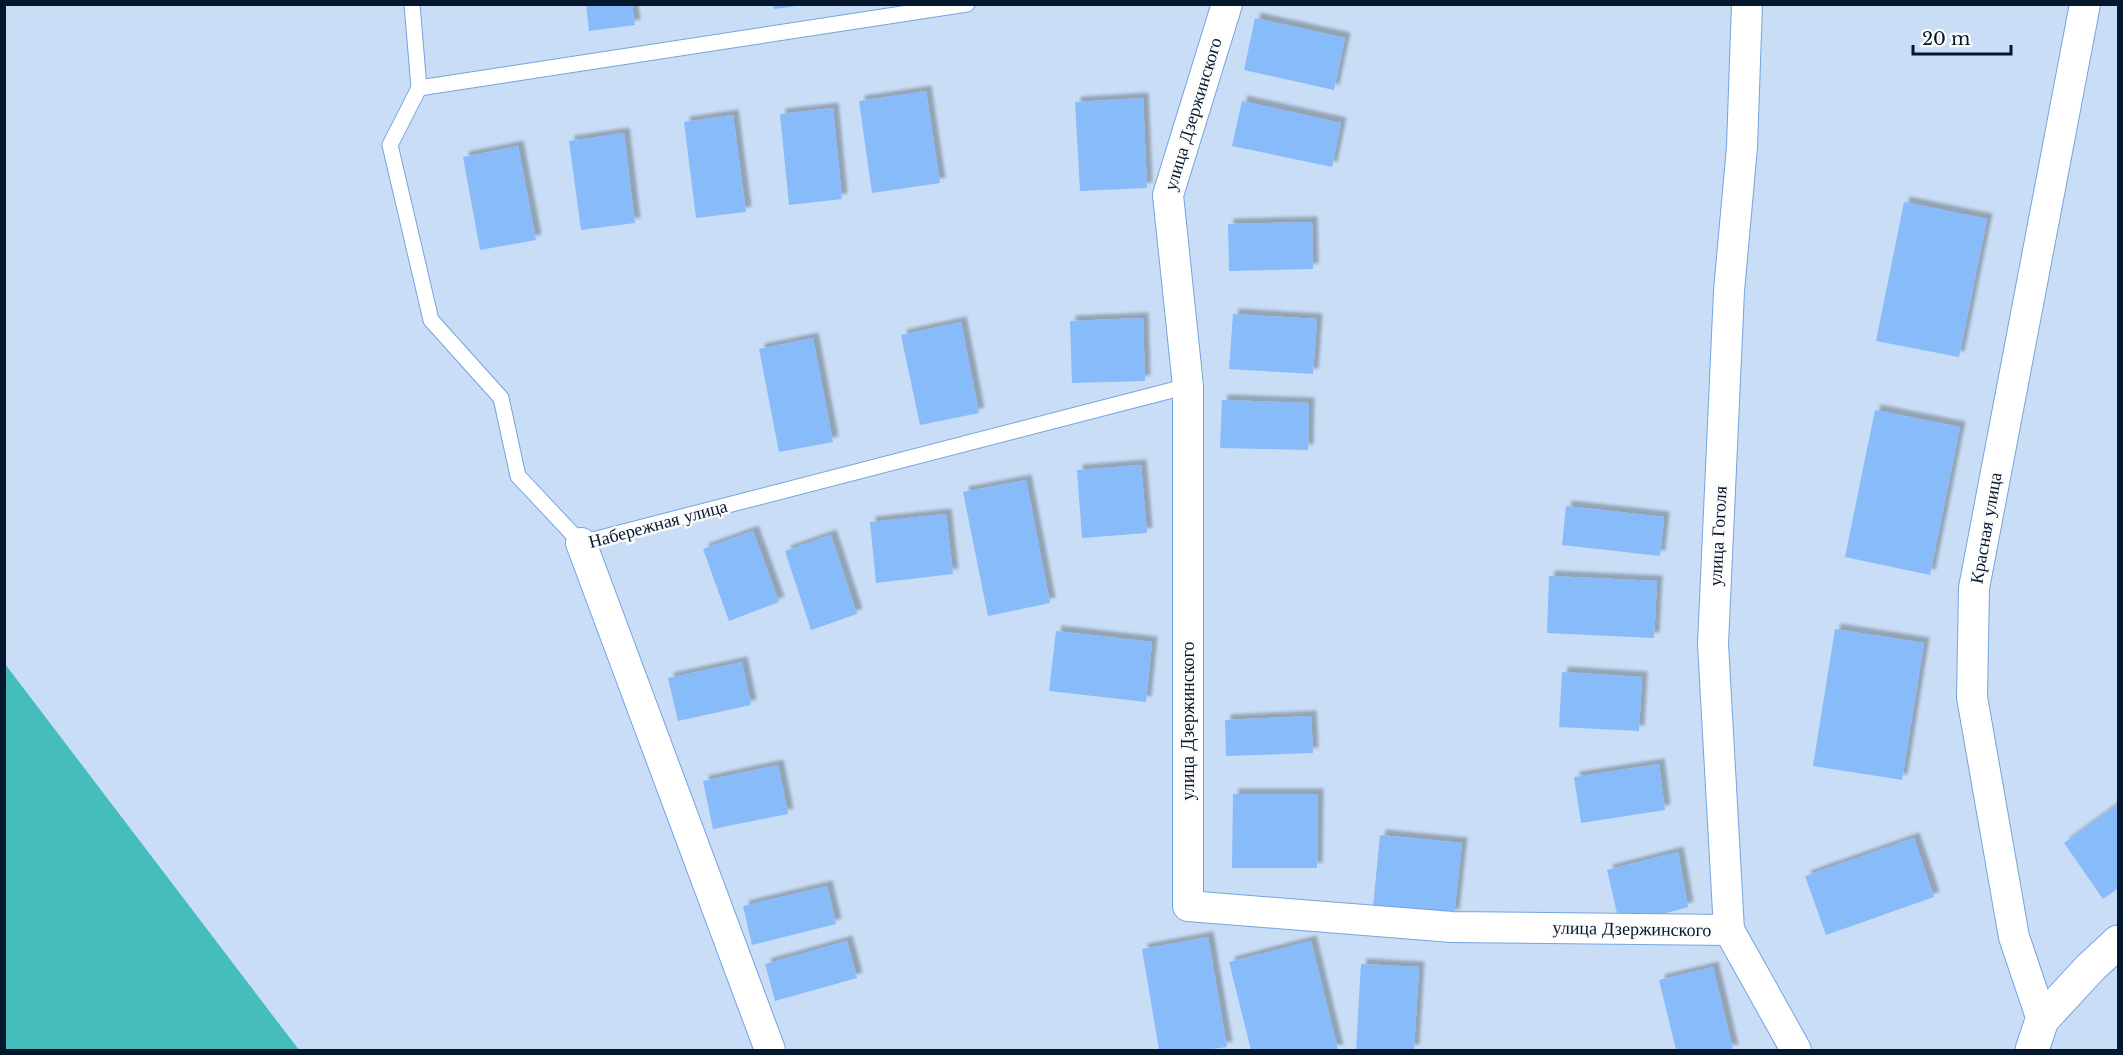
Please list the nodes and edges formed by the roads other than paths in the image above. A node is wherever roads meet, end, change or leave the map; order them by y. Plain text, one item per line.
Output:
1 (412, 4) edge
2 (967, 4) edge
3 (1227, 4) edge
4 (1747, 4) edge
5 (2085, 4) edge
6 (419, 88) junction
7 (1188, 386) junction
8 (581, 543) junction
9 (1729, 930) junction
10 (2118, 942) edge
11 (2037, 1035) edge
12 (770, 1050) edge
13 (1796, 1050) edge

1 - 6 lane
2 - 6 lane
3 - 7 street, улица Дзержинского
4 - 9 street, улица Гоголя
5 - 11 street, Красная улица
6 - 8 lane
7 - 8 lane, Набережная улица
7 - 9 street, улица Дзержинского
8 - 12 street, Набережная улица
9 - 13 street, улица Гоголя
10 - 11 main road

